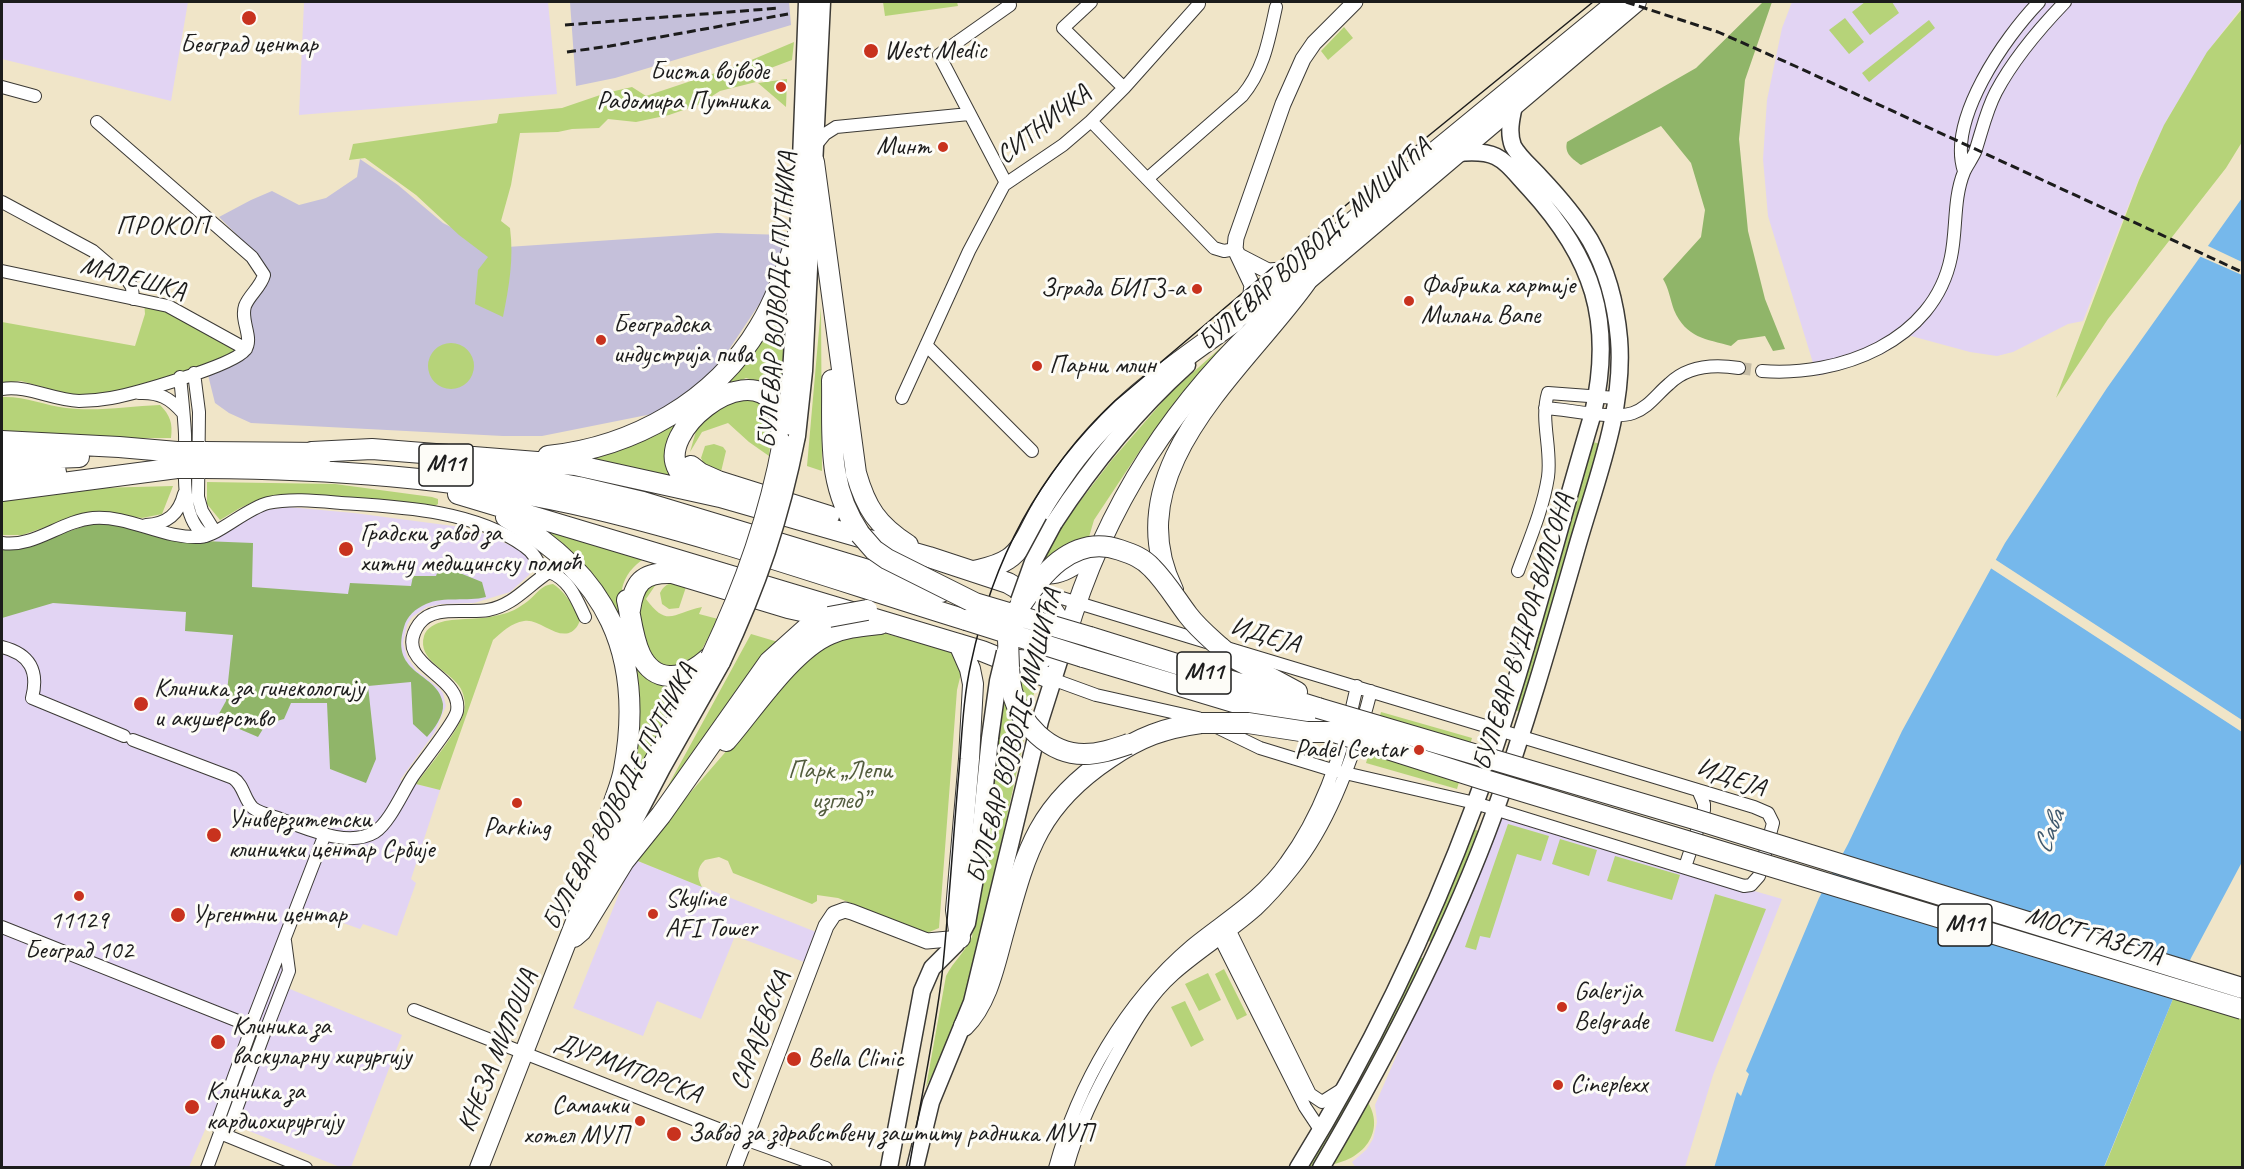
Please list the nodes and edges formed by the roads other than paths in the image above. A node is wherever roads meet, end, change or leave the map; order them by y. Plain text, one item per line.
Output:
1 (807, 2) edge
2 (822, 2) edge
3 (1091, 2) edge
4 (1355, 2) edge
5 (1616, 2) edge
6 (1637, 2) edge
7 (2039, 2) edge
8 (2066, 2) edge
9 (1199, 4) dead end
10 (1010, 5) dead end
11 (1276, 7) dead end
12 (2, 87) edge
13 (1124, 88) junction
14 (35, 96) dead end
15 (817, 106) junction
16 (1514, 106) junction
17 (969, 114) junction
18 (97, 122) dead end
19 (1091, 122) junction
20 (837, 127) junction
21 (1458, 153) junction
22 (815, 154) junction
23 (1964, 171) junction
24 (1147, 179) junction
25 (1006, 183) junction
26 (2, 202) edge
27 (798, 234) junction
28 (1237, 252) junction
29 (2, 271) edge
30 (1301, 276) junction
31 (133, 299) junction
32 (832, 301) junction
33 (1241, 315) junction
34 (926, 345) junction
35 (246, 349) junction
36 (1739, 368) tunnel mouth
37 (1762, 371) tunnel mouth
38 (194, 373) junction
39 (180, 377) junction
40 (2, 389) edge
41 (128, 393) junction
42 (1597, 396) junction
43 (902, 398) dead end
44 (1616, 398) junction
45 (1545, 408) junction
46 (183, 413) junction
47 (1593, 413) junction
48 (1613, 414) junction
49 (789, 439) junction
50 (2, 441) edge
51 (1032, 451) dead end
52 (312, 452) junction
53 (509, 459) junction
54 (2, 460) edge
55 (171, 460) junction
56 (204, 460) junction
57 (2, 474) edge
58 (404, 477) junction
59 (719, 489) junction
60 (185, 490) junction
61 (2, 491) edge
62 (198, 497) junction
63 (472, 498) junction
64 (191, 517) junction
65 (140, 525) junction
66 (704, 530) junction
67 (171, 533) junction
68 (210, 534) junction
69 (860, 534) junction
70 (2, 543) edge
71 (1022, 544) junction
72 (1098, 549) junction
73 (922, 555) junction
74 (678, 559) junction
75 (974, 571) junction
76 (1518, 571) dead end
77 (543, 576) junction
78 (1008, 583) junction
79 (1177, 597) junction
80 (1077, 602) junction
81 (630, 610) junction
82 (970, 612) junction
83 (1016, 612) junction
84 (585, 616) dead end
85 (829, 617) junction
86 (890, 623) junction
87 (1066, 638) junction
88 (959, 644) junction
89 (2, 648) edge
90 (1004, 649) junction
91 (716, 659) junction
92 (1052, 679) junction
93 (1357, 686) junction
94 (1371, 691) junction
95 (1318, 708) junction
96 (1500, 729) junction
97 (1334, 732) junction
98 (1521, 736) junction
99 (1129, 744) junction
100 (1338, 772) junction
101 (1698, 790) junction
102 (1475, 802) junction
103 (1496, 809) junction
104 (661, 815) junction
105 (325, 834) junction
106 (597, 865) junction
107 (1685, 867) junction
108 (2, 927) edge
109 (1222, 930) junction
110 (960, 938) junction
111 (284, 940) junction
112 (569, 945) junction
113 (2242, 988) edge
114 (2242, 1009) edge
115 (414, 1010) dead end
116 (964, 1026) junction
117 (250, 1027) junction
118 (265, 1032) junction
119 (524, 1052) junction
120 (1344, 1088) junction
121 (1321, 1131) junction
122 (220, 1133) junction
123 (745, 1139) junction
124 (207, 1167) edge
125 (306, 1167) edge
126 (479, 1167) edge
127 (734, 1167) edge
128 (826, 1167) edge
129 (889, 1167) edge
130 (915, 1167) edge
131 (1055, 1167) edge
132 (1067, 1167) edge
133 (1299, 1167) edge
134 (1321, 1167) edge

1 - 27 main road, БУЛЕВАР ВОЈВОДЕ ПУТНИКА
2 - 15 main road, БУЛЕВАР ВОЈВОДЕ ПУТНИКА
3 - 13 street
4 - 28 street
5 - 30 main road, БУЛЕВАР ВОЈВОДЕ МИШИЋА
6 - 16 main road, БУЛЕВАР ВОЈВОДЕ МИШИЋА
7 - 23 street
8 - 23 street
9 - 13 street, СИТНИЧКА
10 - 17 street
11 - 24 street
12 - 14 street
13 - 19 street, СИТНИЧКА
15 - 20 street
15 - 22 main road, БУЛЕВАР ВОЈВОДЕ ПУТНИКА
16 - 21 main road, БУЛЕВАР ВОЈВОДЕ МИШИЋА
16 - 44 main road, БУЛЕВАР ВУДРОА ВИЛСОНА
17 - 20 street
17 - 25 street
18 - 35 street
19 - 24 street
19 - 25 street, СИТНИЧКА
20 - 22 street
21 - 30 main road, БУЛЕВАР ВОЈВОДЕ МИШИЋА
21 - 42 main road, БУЛЕВАР ВУДРОА ВИЛСОНА
22 - 32 highway
22 - 49 main road, БУЛЕВАР ВОЈВОДЕ ПУТНИКА
23 - 37 street
24 - 28 street
25 - 34 street, СИТНИЧКА
26 - 31 street
27 - 49 main road, БУЛЕВАР ВОЈВОДЕ ПУТНИКА
27 - 53 highway
28 - 30 street
28 - 33 street
29 - 31 street, МАЛЕШКА
30 - 33 main road, БУЛЕВАР ВОЈВОДЕ МИШИЋА
30 - 72 main road, БУЛЕВАР ВОЈВОДЕ МИШИЋА
30 - 79 highway, bridge
31 - 35 street, МАЛЕШКА
32 - 69 highway
32 - 73 highway
33 - 71 highway
33 - 83 main road, БУЛЕВАР ВОЈВОДЕ МИШИЋА, bridge
34 - 43 street, СИТНИЧКА
34 - 51 street
35 - 38 street
36 - 48 street
38 - 39 street
38 - 62 street
39 - 41 street
39 - 46 street
40 - 41 street
41 - 46 street
42 - 44 street
42 - 45 street
42 - 47 main road, БУЛЕВАР ВУДРОА ВИЛСОНА
44 - 48 main road, БУЛЕВАР ВУДРОА ВИЛСОНА
45 - 47 street
45 - 76 street
46 - 60 street
47 - 48 street
47 - 96 main road, БУЛЕВАР ВУДРОА ВИЛСОНА
48 - 98 main road, БУЛЕВАР ВУДРОА ВИЛСОНА
49 - 59 highway
49 - 91 main road, БУЛЕВАР ВОЈВОДЕ ПУТНИКА, bridge
50 - 55 highway
52 - 53 highway
52 - 56 highway, M11
52 - 66 highway, M11
53 - 59 highway
54 - 55 highway, M11
55 - 56 highway, M11, bridge
55 - 57 highway, M11
55 - 61 highway
56 - 58 highway, M11
58 - 63 highway
58 - 66 highway, M11
59 - 69 highway, bridge
59 - 73 highway
60 - 64 street
60 - 65 street
62 - 64 street
62 - 68 street
63 - 74 highway
63 - 106 highway
64 - 67 street
64 - 68 street
65 - 67 street
65 - 70 street
66 - 82 highway, M11, bridge
67 - 68 street
68 - 77 street
69 - 82 highway, bridge
71 - 72 highway
71 - 75 highway
72 - 80 main road, БУЛЕВАР ВОЈВОДЕ МИШИЋА
73 - 75 highway
74 - 81 highway
74 - 86 highway
75 - 78 highway
77 - 84 street
77 - 105 street
78 - 80 street, ИДЕЈА
78 - 87 highway
79 - 83 highway, bridge
79 - 95 highway, bridge
80 - 87 main road, БУЛЕВАР ВОЈВОДЕ МИШИЋА
80 - 93 street, ИДЕЈА
81 - 85 highway, bridge
81 - 91 highway
82 - 85 highway, bridge
82 - 95 highway, M11, bridge
82 - 97 highway, M11, bridge
83 - 90 main road, БУЛЕВАР ВОЈВОДЕ МИШИЋА, bridge
85 - 104 highway
86 - 88 highway
86 - 104 highway
87 - 90 highway
87 - 92 main road, БУЛЕВАР ВОЈВОДЕ МИШИЋА
88 - 90 highway
88 - 110 highway
89 - 105 street
90 - 92 highway
90 - 99 highway, bridge
90 - 110 main road, БУЛЕВАР ВОЈВОДЕ МИШИЋА, bridge
91 - 106 main road, БУЛЕВАР ВОЈВОДЕ ПУТНИКА
91 - 112 main road, БУЛЕВАР ВОЈВОДЕ ПУТНИКА
92 - 100 street, ИДЕЈА
92 - 116 main road, БУЛЕВАР ВОЈВОДЕ МИШИЋА
93 - 94 street, ИДЕЈА
93 - 100 street
94 - 96 street, ИДЕЈА
94 - 100 street
95 - 113 highway, МОСТ ГАЗЕЛА / M11, bridge
96 - 98 street, ИДЕЈА
96 - 102 main road, БУЛЕВАР ВУДРОА ВИЛСОНА
97 - 99 highway, bridge
97 - 114 highway, МОСТ ГАЗЕЛА / M11, bridge
98 - 101 street, ИДЕЈА
98 - 103 main road, БУЛЕВАР ВУДРОА ВИЛСОНА
99 - 116 highway
100 - 102 street, ИДЕЈА
100 - 109 street
101 - 107 street
101 - 107 street, ИДЕЈА
102 - 103 street, ИДЕЈА
102 - 120 main road, БУЛЕВАР ВУДРОА ВИЛСОНА
103 - 107 street, ИДЕЈА
103 - 134 main road, БУЛЕВАР ВУДРОА ВИЛСОНА
104 - 112 highway
105 - 111 street
106 - 112 main road, БУЛЕВАР ВОЈВОДЕ ПУТНИКА
108 - 117 street
109 - 120 street
109 - 121 street
109 - 131 street
109 - 132 street
110 - 123 street, САРАЈЕВСКА
110 - 129 main road
111 - 117 street
111 - 118 street
112 - 119 main road, КНЕЗА МИЛОША
115 - 119 street, ДУРМИТОРСКА
116 - 130 main road, БУЛЕВАР ВОЈВОДЕ МИШИЋА
117 - 118 street
117 - 122 street
118 - 122 street
119 - 123 street, ДУРМИТОРСКА
119 - 126 main road, КНЕЗА МИЛОША
120 - 121 main road, БУЛЕВАР ВУДРОА ВИЛСОНА
121 - 133 main road, БУЛЕВАР ВУДРОА ВИЛСОНА
122 - 124 street
122 - 125 street
123 - 127 street, САРАЈЕВСКА
123 - 128 street, ДУРМИТОРСКА

